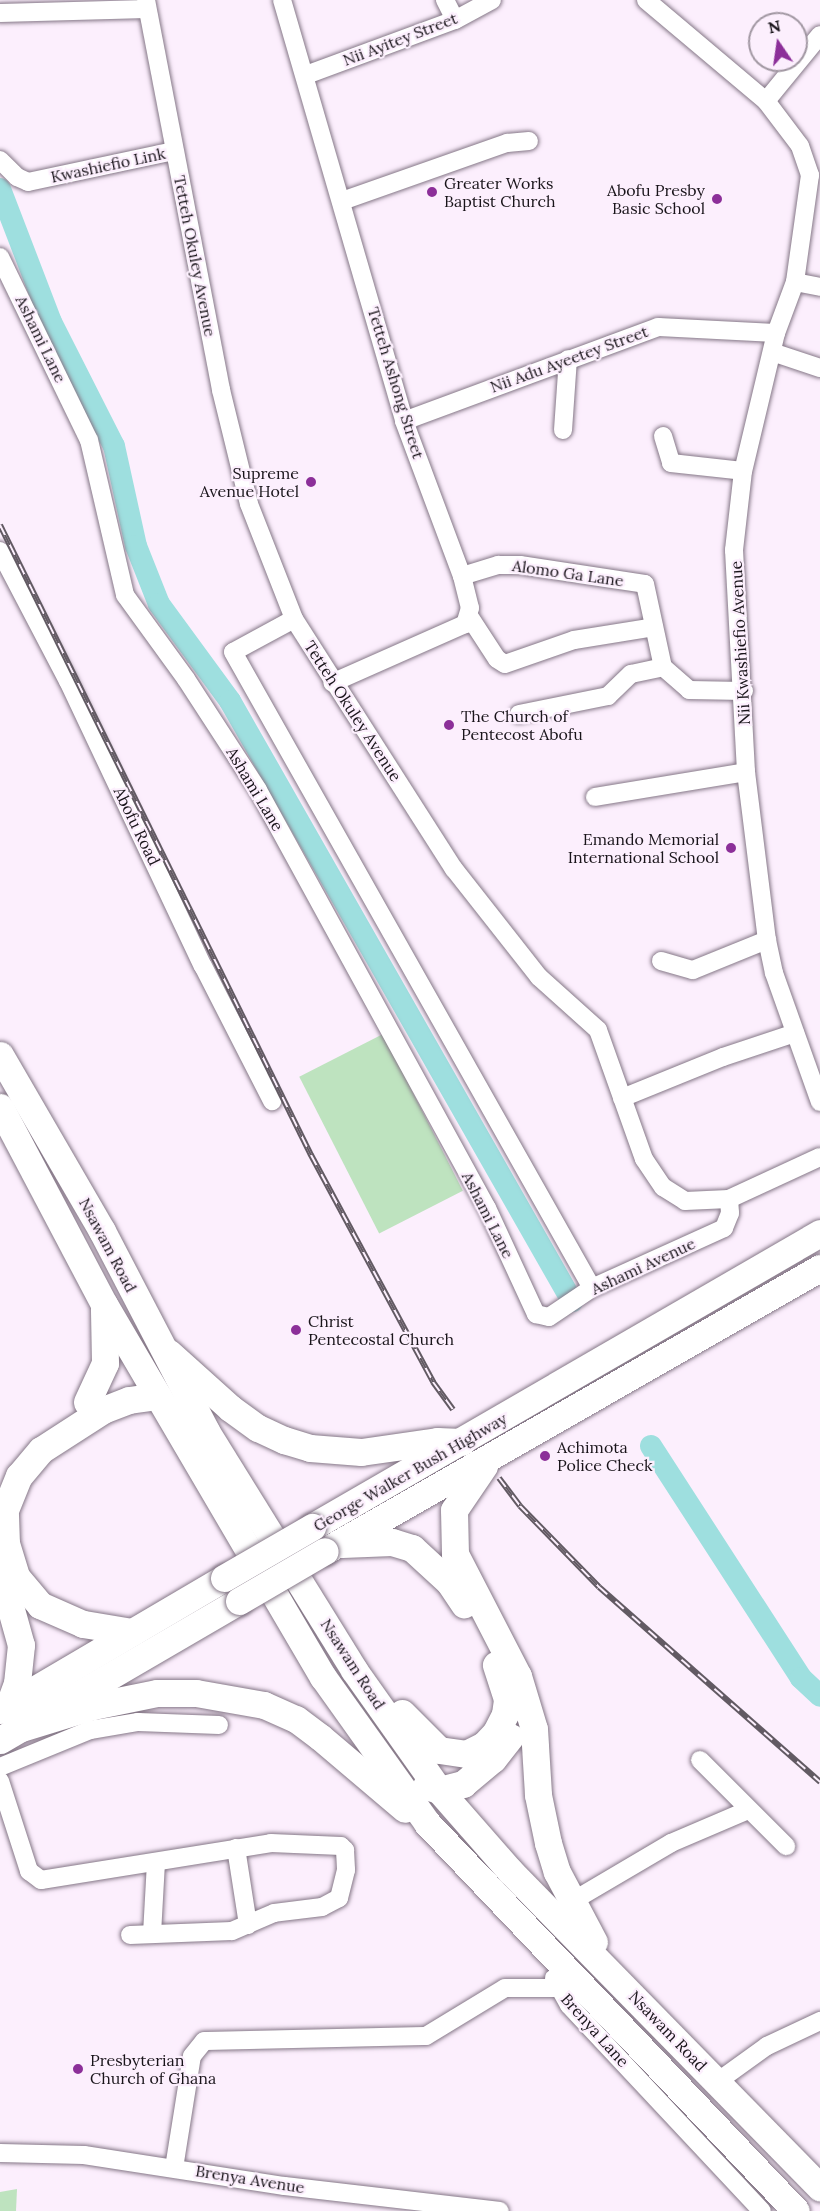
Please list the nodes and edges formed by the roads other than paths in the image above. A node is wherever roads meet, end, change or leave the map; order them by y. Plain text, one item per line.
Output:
1 (282, 0) edge
2 (445, 0) edge
3 (492, 0) edge
4 (646, 0) edge
5 (147, 4) edge
6 (0, 13) edge
7 (455, 20) junction
8 (820, 35) edge
9 (306, 75) junction
10 (766, 101) junction
11 (529, 141) dead end
12 (174, 151) junction
13 (0, 160) edge
14 (815, 176) edge
15 (342, 201) junction
16 (0, 257) edge
17 (795, 282) junction
18 (820, 287) edge
19 (776, 333) junction
20 (772, 352) junction
21 (568, 359) junction
22 (820, 368) edge
23 (404, 421) junction
24 (563, 430) dead end
25 (663, 436) dead end
26 (743, 471) junction
27 (0, 551) edge
28 (462, 576) junction
29 (469, 616) junction
30 (294, 619) junction
31 (654, 627) junction
32 (663, 667) junction
33 (332, 683) junction
34 (744, 691) junction
35 (519, 714) dead end
36 (746, 772) junction
37 (595, 797) dead end
38 (767, 940) junction
39 (661, 961) dead end
40 (795, 1033) junction
41 (0, 1055) edge
42 (622, 1098) junction
43 (272, 1101) dead end
44 (820, 1102) edge
45 (0, 1107) edge
46 (820, 1157) edge
47 (729, 1199) junction
48 (820, 1233) edge
49 (820, 1268) edge
50 (592, 1288) junction
51 (104, 1304) junction
52 (536, 1314) joint
53 (159, 1345) junction
54 (163, 1388) junction
55 (87, 1402) junction
56 (463, 1442) junction
57 (490, 1458) junction
58 (0, 1479) edge
59 (332, 1548) junction
60 (0, 1570) edge
61 (132, 1632) junction
62 (354, 1670) junction
63 (323, 1677) junction
64 (524, 1694) junction
65 (8, 1721) edge
66 (219, 1725) dead end
67 (700, 1760) dead end
68 (0, 1767) edge
69 (0, 1780) edge
70 (439, 1790) junction
71 (748, 1810) junction
72 (427, 1823) junction
73 (786, 1846) dead end
74 (236, 1848) junction
75 (156, 1863) junction
76 (571, 1902) junction
77 (248, 1925) junction
78 (152, 1934) junction
79 (130, 1935) dead end
80 (537, 1937) junction
81 (616, 1978) junction
82 (558, 1988) junction
83 (820, 2021) edge
84 (717, 2082) junction
85 (0, 2153) edge
86 (174, 2168) junction
87 (820, 2188) edge
88 (371, 2203) edge
89 (500, 2211) edge
90 (762, 2211) edge
91 (796, 2211) edge

1 - 9 street, Tetteh Ashong Street
2 - 7 street
3 - 7 street, Nii Ayitey Street
4 - 10 street, Nii Kwashiefio Avenue
5 - 6 street
5 - 12 street, Tetteh Okuley Avenue
7 - 9 street, Nii Ayitey Street
8 - 10 street
9 - 15 street, Tetteh Ashong Street
10 - 14 street, Nii Kwashiefio Avenue
11 - 15 street
12 - 13 street, Kwashiefio Link
12 - 30 street, Tetteh Okuley Avenue
14 - 17 street, Nii Kwashiefio Avenue
15 - 23 street, Tetteh Ashong Street
16 - 52 street, Ashami Lane
17 - 18 street
17 - 19 street, Nii Kwashiefio Avenue
19 - 20 street, Nii Kwashiefio Avenue
19 - 21 street, Nii Adu Ayeetey Street
20 - 22 street
20 - 26 street, Nii Kwashiefio Avenue
21 - 23 street, Nii Adu Ayeetey Street
21 - 24 street
23 - 28 street, Tetteh Ashong Street
25 - 26 street
26 - 34 street, Nii Kwashiefio Avenue
27 - 43 street, Abofu Road
28 - 29 street, Tetteh Ashong Street
28 - 31 street, Alomo Ga Lane
29 - 31 street
29 - 33 street
30 - 33 street, Tetteh Okuley Avenue
30 - 50 street
31 - 32 street, Alomo Ga Lane
32 - 34 street
32 - 35 street
33 - 42 street, Tetteh Okuley Avenue
34 - 36 street, Nii Kwashiefio Avenue
36 - 37 street
36 - 38 street, Nii Kwashiefio Avenue
38 - 39 street
38 - 40 street, Nii Kwashiefio Avenue
40 - 42 street
40 - 44 street, Nii Kwashiefio Avenue
41 - 53 highway, Nsawam Road
42 - 47 street, Tetteh Okuley Avenue
45 - 51 highway, Nsawam Road
46 - 47 street, Tetteh Okuley Avenue
47 - 50 street, Ashami Avenue
48 - 56 highway, George Walker Bush Highway
49 - 57 highway, George Walker Bush Highway
50 - 52 street, Ashami Avenue
51 - 54 highway, Nsawam Road
51 - 55 highway
53 - 54 highway, Nsawam Road
53 - 56 highway
54 - 55 highway
54 - 61 highway
54 - 62 highway, Nsawam Road
54 - 63 highway, Nsawam Road
55 - 58 highway
56 - 61 highway, George Walker Bush Highway, bridge
57 - 59 highway, George Walker Bush Highway
57 - 64 highway
59 - 62 highway
59 - 65 highway, George Walker Bush Highway, bridge
60 - 65 highway
61 - 65 highway, George Walker Bush Highway
62 - 70 highway, Nsawam Road
63 - 70 highway
63 - 72 highway, Nsawam Road
64 - 70 highway
64 - 76 highway
65 - 72 highway
66 - 68 street
67 - 71 street
69 - 75 street
70 - 81 highway, Nsawam Road
71 - 73 street
71 - 76 street
72 - 80 highway, Nsawam Road
74 - 75 street
74 - 77 street
74 - 77 street
75 - 78 street
76 - 81 highway
77 - 78 street
78 - 79 street
80 - 82 street
80 - 91 highway, Nsawam Road
81 - 84 highway, Nsawam Road
82 - 86 street, Brenya Lane
82 - 90 street, Brenya Lane
83 - 84 street
84 - 87 highway, Nsawam Road
85 - 86 street, Brenya Avenue
86 - 88 street, Brenya Avenue
88 - 89 street, Brenya Avenue

